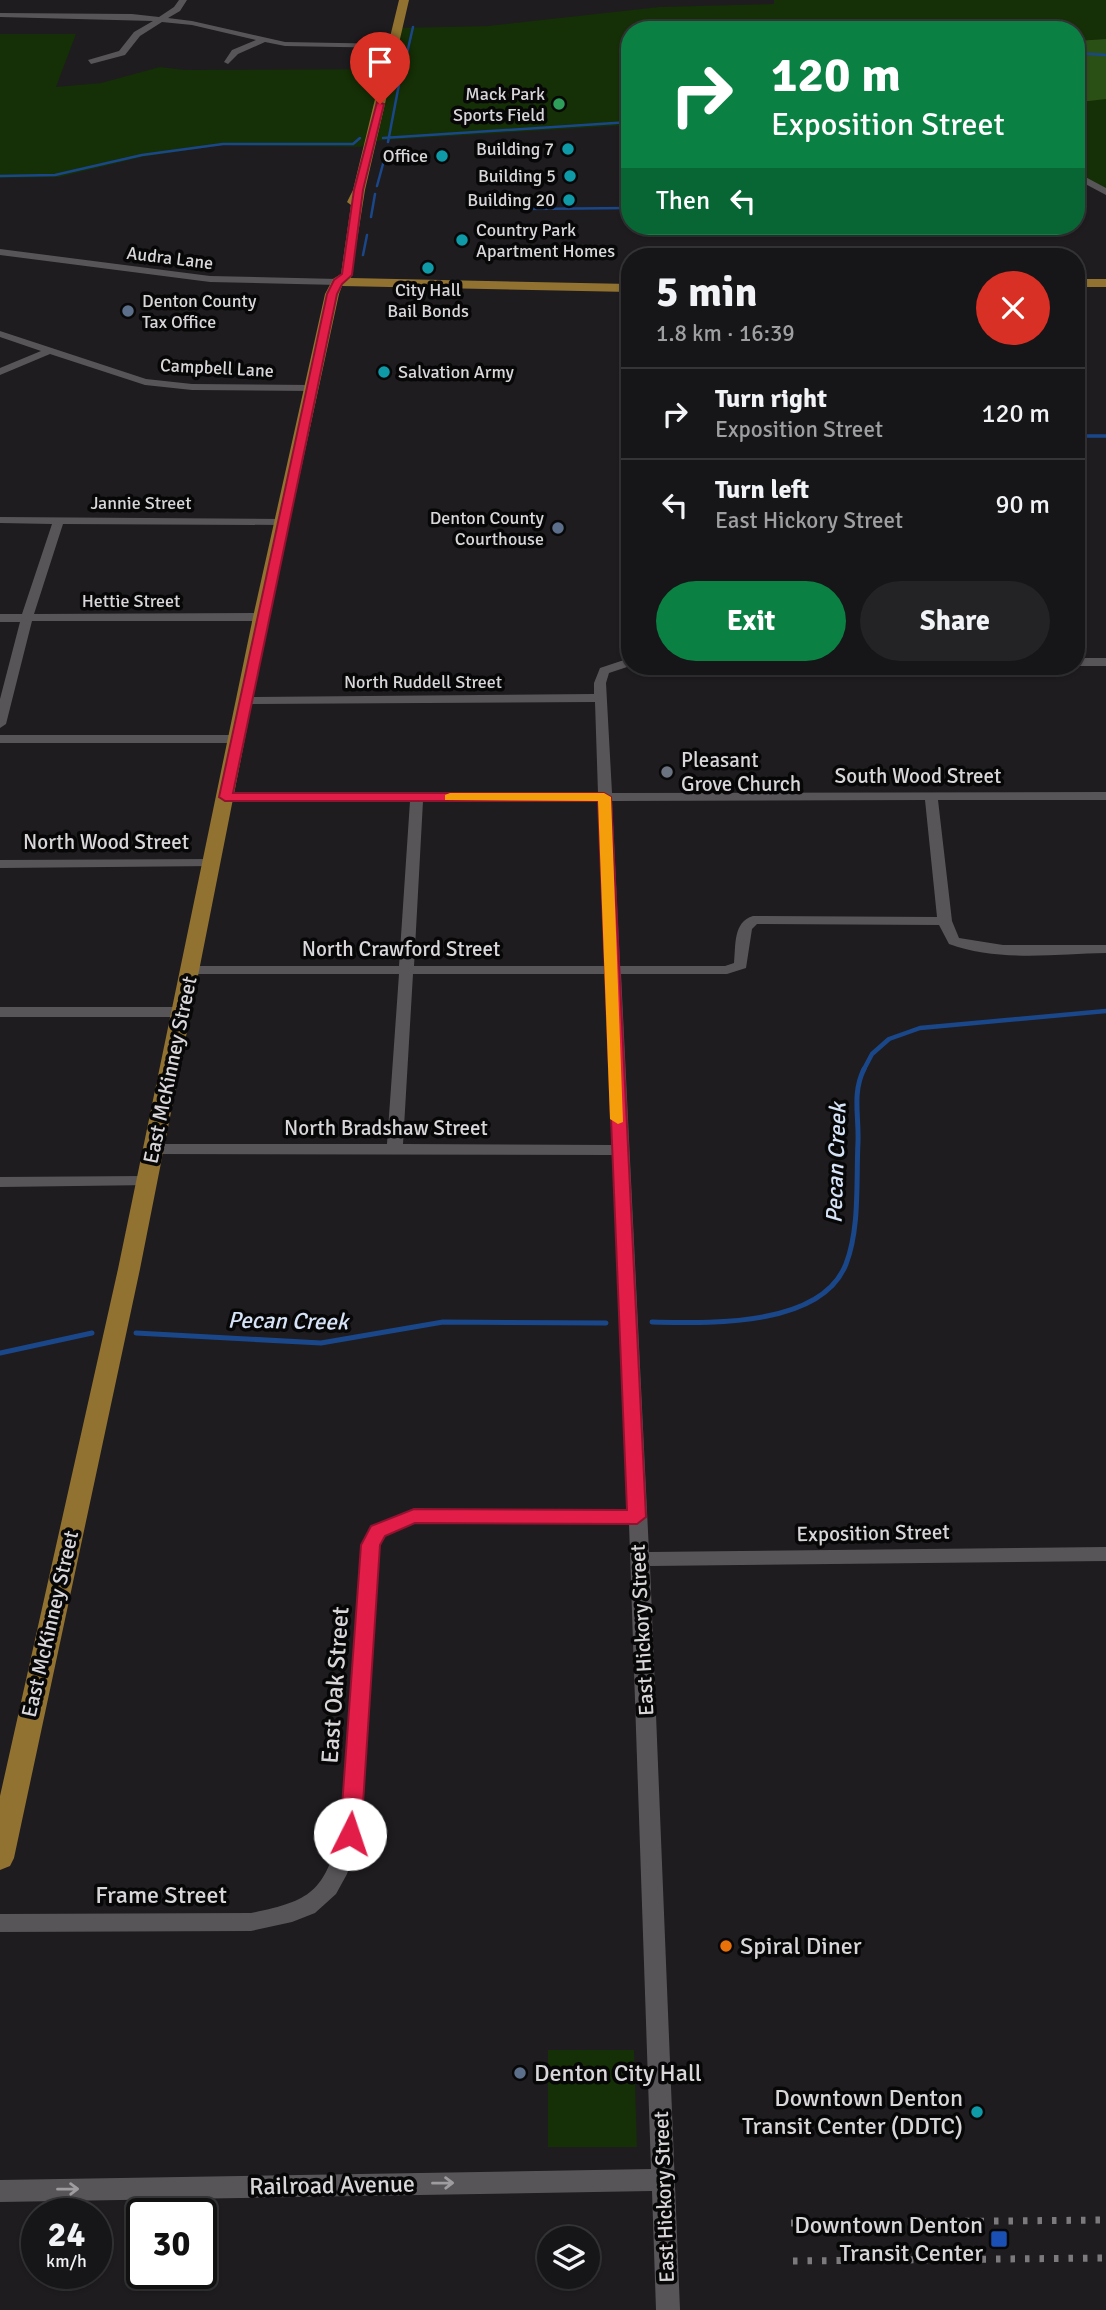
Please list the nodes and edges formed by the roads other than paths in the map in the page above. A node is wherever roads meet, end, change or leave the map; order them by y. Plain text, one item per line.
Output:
1 (183, 0) edge
2 (404, 0) edge
3 (0, 15) edge
4 (163, 19) junction
5 (262, 40) junction
6 (394, 46) junction
7 (91, 62) dead end
8 (228, 62) dead end
9 (1085, 180) edge
10 (1106, 192) edge
11 (0, 252) edge
12 (0, 260) edge
13 (142, 274) junction
14 (1085, 283) edge
15 (1106, 283) edge
16 (336, 285) junction
17 (621, 288) edge
18 (0, 334) edge
19 (49, 351) junction
20 (0, 372) edge
21 (313, 388) junction
22 (0, 520) edge
23 (59, 520) junction
24 (283, 522) junction
25 (261, 617) junction
26 (0, 618) edge
27 (27, 618) junction
28 (1085, 662) edge
29 (1106, 663) edge
30 (621, 665) edge
31 (600, 698) junction
32 (246, 700) junction
33 (0, 724) edge
34 (0, 739) edge
35 (237, 740) junction
36 (1106, 796) edge
37 (225, 797) junction
38 (604, 797) junction
39 (931, 797) junction
40 (417, 798) junction
41 (212, 863) junction
42 (0, 864) edge
43 (945, 921) junction
44 (1106, 949) edge
45 (191, 970) junction
46 (404, 970) junction
47 (611, 970) junction
48 (0, 1012) edge
49 (182, 1012) junction
50 (394, 1148) junction
51 (152, 1149) junction
52 (619, 1150) junction
53 (146, 1181) junction
54 (0, 1182) edge
55 (637, 1517) junction
56 (1106, 1554) edge
57 (640, 1559) junction
58 (0, 1857) edge
59 (319, 1902) joint
60 (0, 1923) edge
61 (664, 2180) junction
62 (0, 2191) edge
63 (668, 2310) edge

1 - 4 street
2 - 6 main road, East McKinney Street
3 - 4 street
4 - 5 street
4 - 7 street
5 - 6 street
5 - 8 street
6 - 16 main road, East McKinney Street
9 - 10 street
11 - 13 street, Audra Lane
12 - 13 street, Audra Lane
13 - 16 street, Audra Lane
14 - 15 main road
16 - 17 main road
16 - 21 main road, East McKinney Street
18 - 19 street, Campbell Lane
19 - 20 street
19 - 21 street, Campbell Lane
21 - 24 main road, East McKinney Street
22 - 23 street, Jannie Street
23 - 24 street, Jannie Street
23 - 27 street
24 - 25 main road, East McKinney Street
25 - 27 street, Hettie Street
25 - 32 main road, East McKinney Street
26 - 27 street, Hettie Street
27 - 33 street
28 - 29 street
30 - 31 street
31 - 32 street, North Ruddell Street
31 - 38 street, East Hickory Street
32 - 35 main road, East McKinney Street
34 - 35 street
35 - 37 main road, East McKinney Street
36 - 39 street, South Wood Street
37 - 40 street
37 - 41 main road, East McKinney Street
38 - 39 street, South Wood Street
38 - 40 street
38 - 47 street, East Hickory Street
39 - 43 street
40 - 46 street
41 - 42 street, North Wood Street
41 - 45 main road, East McKinney Street
43 - 44 street
43 - 47 street, North Crawford Street
45 - 46 street, North Crawford Street
45 - 49 main road, East McKinney Street
46 - 47 street, North Crawford Street
46 - 50 street
47 - 52 street, East Hickory Street
48 - 49 street
49 - 51 main road, East McKinney Street
50 - 51 street, North Bradshaw Street
50 - 52 street, North Bradshaw Street
51 - 53 main road, East McKinney Street
52 - 55 street, East Hickory Street
53 - 54 street
53 - 58 main road, East McKinney Street
55 - 57 street, East Hickory Street
55 - 59 street, East Oak Street
56 - 57 street, Exposition Street
57 - 61 street, East Hickory Street
59 - 60 street, Frame Street
62 -> 61 street, Railroad Avenue
61 - 63 street, East Hickory Street

